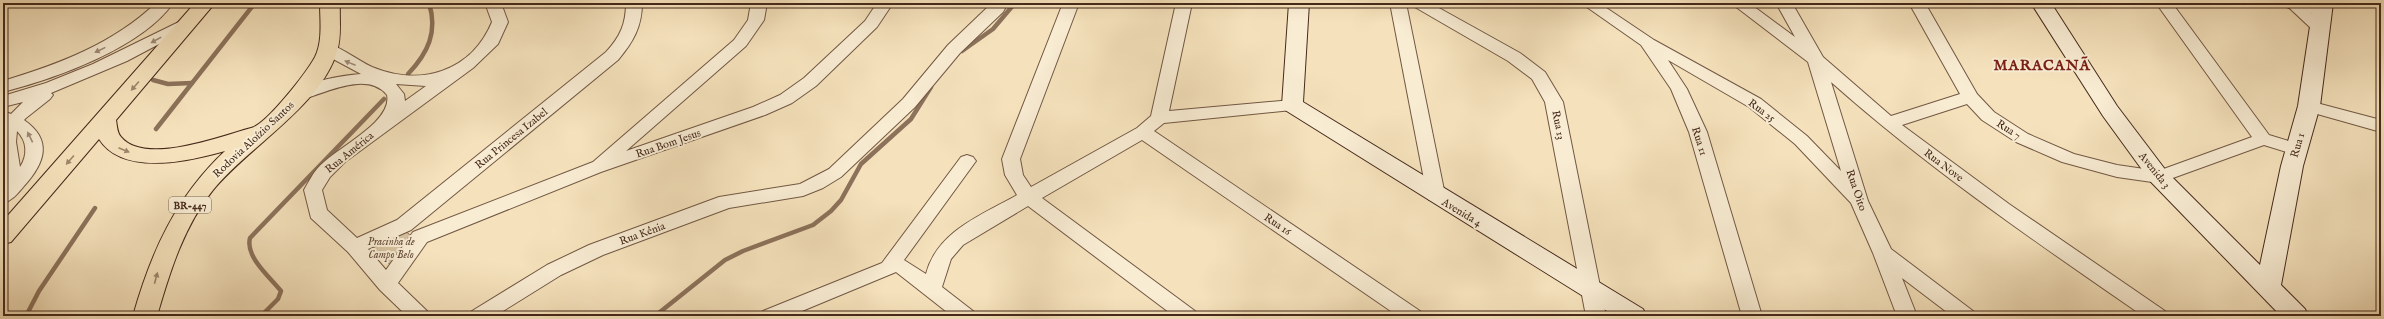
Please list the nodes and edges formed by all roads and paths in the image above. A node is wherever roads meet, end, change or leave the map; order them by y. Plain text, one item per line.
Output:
1 (165, 3) edge
2 (205, 3) edge
3 (330, 3) edge
4 (493, 3) edge
5 (634, 3) edge
6 (758, 3) edge
7 (884, 3) edge
8 (1000, 3) edge
9 (1071, 3) edge
10 (1184, 3) edge
11 (1299, 3) edge
12 (1398, 3) edge
13 (1419, 3) edge
14 (1589, 3) edge
15 (1739, 3) edge
16 (1784, 3) edge
17 (1917, 3) edge
18 (2041, 3) edge
19 (2164, 3) edge
20 (2292, 3) edge
21 (2323, 5) edge
22 (190, 21) junction
23 (2321, 29) junction
24 (1647, 42) junction
25 (328, 49) junction
26 (1816, 60) junction
27 (467, 64) junction
28 (63, 84) junction
29 (3, 88) edge
30 (300, 95) junction
31 (1970, 97) junction
32 (3, 102) edge
33 (1292, 105) junction
34 (2309, 106) junction
35 (8, 118) edge
36 (1159, 118) junction
37 (105, 120) junction
38 (276, 120) junction
39 (1888, 123) junction
40 (2381, 126) edge
41 (379, 129) junction
42 (1144, 132) junction
43 (2263, 139) junction
44 (2296, 149) junction
45 (967, 161) dead end
46 (595, 168) junction
47 (2159, 177) junction
48 (16, 182) junction
49 (1436, 195) junction
50 (3, 197) edge
51 (1029, 197) junction
52 (1859, 201) junction
53 (404, 225) junction
54 (3, 236) edge
55 (420, 237) junction
56 (355, 247) junction
57 (1883, 253) junction
58 (896, 267) junction
59 (388, 285) junction
60 (2268, 287) junction
61 (932, 288) junction
62 (1591, 289) junction
63 (145, 316) edge
64 (420, 316) edge
65 (479, 316) edge
66 (770, 316) edge
67 (966, 316) edge
68 (1188, 316) edge
69 (1413, 316) edge
70 (1596, 316) edge
71 (1634, 316) edge
72 (1752, 316) edge
73 (1907, 316) edge
74 (1966, 316) edge
75 (2158, 316) edge
76 (2296, 316) edge

1 -> 29 street
2 - 22 main road
3 - 25 main road, Rodovia Aloízio Santos / BR-447
4 - 27 street, Rua América
5 - 53 street, Rua Princesa Izabel
6 - 46 street
7 - 46 street, Rua Bom Jesus
8 - 65 street, Rua Kênia
9 - 51 street
10 - 36 street
11 - 33 street
12 - 49 street
13 - 62 street, Rua 13
14 - 24 street, Rua 11
15 - 26 street, Rua Nove
16 - 26 street
17 - 31 street, Rua 7
18 - 47 street, Avenida 3
19 - 43 street
20 - 21 street
20 - 23 street
21 - 23 street, Rua 1
22 -> 28 street
22 -> 37 main road
23 - 34 street, Rua 1
24 - 52 street, Rua 25
24 - 72 street, Rua 11
27 -> 25 street
25 - 30 main road, Rodovia Aloízio Santos / BR-447
26 - 39 street, Rua Nove
26 - 52 street, Rua Oito
27 - 41 street, Rua América
28 - 32 street
28 - 35 street
30 - 38 main road, Rodovia Aloízio Santos / BR-447
30 - 41 street
31 - 39 street
31 - 47 street, Rua 7
33 - 36 street
33 - 49 street, Avenida 4
34 - 40 street
34 - 44 street, Rua 1
35 - 48 street
48 -> 35 street
36 - 42 street
37 -> 38 main road
37 -> 54 main road
63 -> 38 main road, Rodovia Aloízio Santos / BR-447
39 - 75 street, Rua Nove
41 - 56 street, Rua América
42 - 51 street
42 - 69 street, Rua 16
43 - 44 street
43 - 47 street
44 - 60 street, Rua 1
45 - 58 street
46 - 55 street, Rua Bom Jesus
47 - 60 street, Avenida 3
48 - 50 street
49 - 62 street, Avenida 4
51 - 61 street
51 - 68 street
52 - 57 street, Rua Oito
53 - 55 street
53 - 56 street, Rua Princesa Izabel
55 - 59 street
56 - 59 street, Rua América
57 - 73 street, Rua Oito
57 - 74 street
58 - 61 street
58 - 66 street
59 - 64 street, Rua América
60 - 76 street, Avenida 3
61 - 67 street
62 - 70 street, Rua 13
62 - 71 street, Avenida 4

